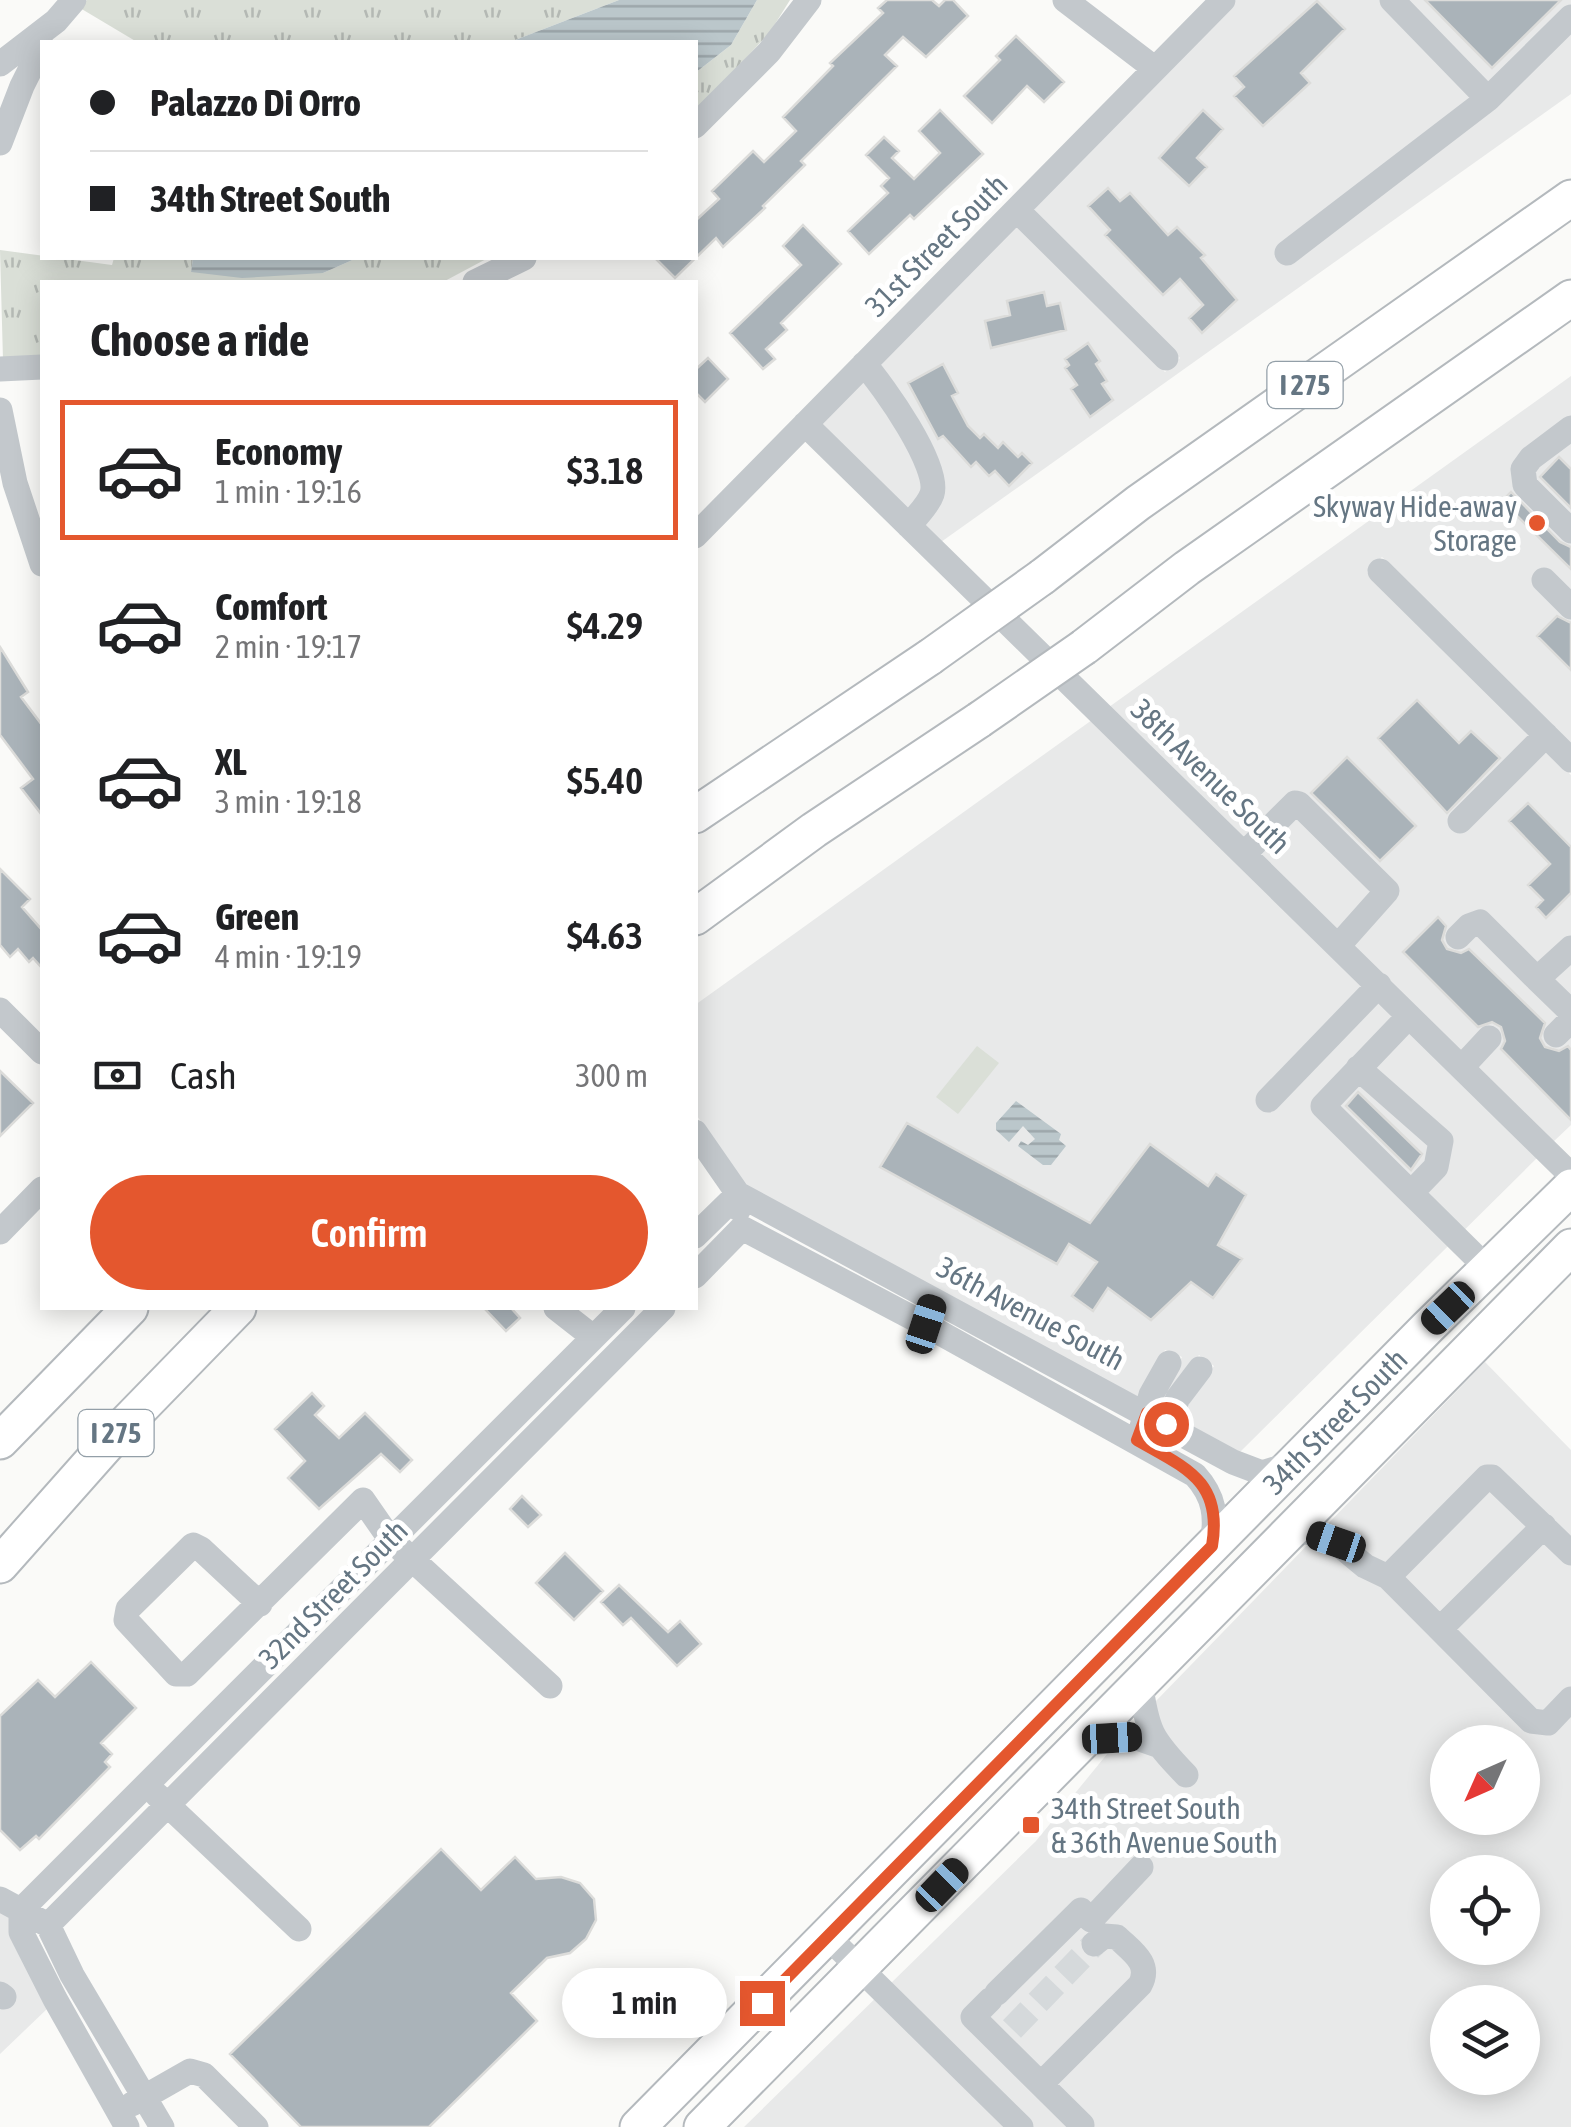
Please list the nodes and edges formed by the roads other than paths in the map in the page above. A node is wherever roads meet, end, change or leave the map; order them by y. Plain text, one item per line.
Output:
1 (74, 0) edge
2 (810, 0) edge
3 (1065, 0) edge
4 (1223, 0) edge
5 (1392, 0) edge
6 (1571, 17) edge
7 (48, 37) edge
8 (40, 42) edge
9 (40, 52) edge
10 (0, 64) edge
11 (1154, 68) junction
12 (1488, 99) junction
13 (698, 123) edge
14 (0, 143) edge
15 (1571, 198) edge
16 (1016, 210) junction
17 (1287, 252) dead end
18 (519, 268) edge
19 (481, 280) edge
20 (1571, 298) edge
21 (1166, 358) dead end
22 (864, 364) junction
23 (40, 368) edge
24 (0, 369) edge
25 (0, 410) edge
26 (804, 424) junction
27 (1566, 441) edge
28 (8, 486) edge
29 (909, 526) junction
30 (1571, 531) edge
31 (698, 533) edge
32 (40, 559) edge
33 (1380, 571) dead end
34 (1544, 580) dead end
35 (1571, 608) edge
36 (1562, 745) edge
37 (698, 813) edge
38 (1460, 821) dead end
39 (1244, 854) junction
40 (698, 914) edge
41 (1458, 937) dead end
42 (1338, 946) junction
43 (1571, 948) edge
44 (1537, 978) junction
45 (1378, 985) junction
46 (0, 1010) edge
47 (1571, 1012) edge
48 (1410, 1016) junction
49 (1489, 1038) dead end
50 (40, 1050) edge
51 (1462, 1067) junction
52 (1358, 1068) junction
53 (1268, 1100) dead end
54 (698, 1136) edge
55 (1571, 1175) edge
56 (1571, 1187) edge
57 (40, 1191) edge
58 (1411, 1193) junction
59 (738, 1194) junction
60 (742, 1228) junction
61 (0, 1232) edge
62 (698, 1233) edge
63 (1571, 1247) edge
64 (1488, 1269) junction
65 (698, 1273) edge
66 (935, 1298) junction
67 (128, 1310) edge
68 (236, 1310) edge
69 (559, 1310) edge
70 (621, 1310) edge
71 (662, 1310) edge
72 (926, 1324) junction
73 (1427, 1328) junction
74 (593, 1337) junction
75 (1169, 1363) dead end
76 (1200, 1369) dead end
77 (1156, 1418) junction
78 (0, 1441) edge
79 (1146, 1445) junction
80 (1294, 1462) junction
81 (1256, 1501) junction
82 (1544, 1526) junction
83 (1293, 1528) junction
84 (390, 1539) junction
85 (1212, 1546) junction
86 (1571, 1553) edge
87 (414, 1560) junction
88 (0, 1565) edge
89 (1388, 1577) junction
90 (260, 1604) junction
91 (1440, 1629) junction
92 (1140, 1681) junction
93 (550, 1686) dead end
94 (1571, 1699) edge
95 (1157, 1745) junction
96 (1077, 1746) junction
97 (1186, 1774) dead end
98 (147, 1786) junction
99 (168, 1804) junction
100 (1141, 1867) dead end
101 (10, 1905) edge
102 (48, 1925) junction
103 (299, 1929) dead end
104 (828, 1937) junction
105 (1094, 1944) dead end
106 (860, 1969) junction
107 (80, 1988) junction
108 (55, 2000) junction
109 (1041, 2084) junction
110 (146, 2098) junction
111 (123, 2118) edge
112 (649, 2122) edge
113 (1082, 2124) dead end
114 (162, 2127) edge
115 (256, 2127) edge
116 (702, 2127) edge
117 (1021, 2127) edge

1 - 7 street
2 - 13 street
3 - 11 street
4 - 11 street, 31st Street South
5 - 12 street
6 - 12 street
8 - 10 street
9 - 14 street
11 - 16 street, 31st Street South
12 - 17 street
15 - 37 highway, I 275, bridge
16 - 21 street
16 - 22 street, 31st Street South
18 - 19 street
20 - 40 highway, I 275, bridge
22 - 26 street, 31st Street South
22 - 29 street
23 - 24 street
25 - 28 street
26 - 29 street, 38th Avenue South
26 - 31 street, 31st Street South
27 - 30 street
28 - 32 street
29 - 39 street, 38th Avenue South
33 - 36 street
34 - 35 street
36 - 38 street
39 - 42 street, 38th Avenue South
39 - 42 street
41 - 44 street
42 - 45 street, 38th Avenue South
43 - 44 street
44 - 47 street
45 - 48 street, 38th Avenue South
45 - 53 street
46 - 50 street
48 - 51 street, 38th Avenue South
48 - 52 street
49 - 51 street
51 - 55 street, 38th Avenue South
52 - 58 street
52 - 58 street
54 - 59 street, 36th Avenue South
56 - 64 highway, 34th Street South
57 - 61 street
58 - 64 street
59 - 60 street, 36th Avenue South
59 - 62 street
59 - 66 street, 36th Avenue South
60 - 65 street
60 - 72 street, 36th Avenue South
63 - 83 highway, 34th Street South
64 - 73 highway, 34th Street South
66 - 72 street
66 - 77 street, 36th Avenue South
67 - 78 highway, I 275
68 - 88 highway, I 275
69 - 74 street
70 - 74 street, 32nd Street South
71 - 87 street, 32nd Street South
72 - 79 street, 36th Avenue South
73 - 80 highway, 34th Street South
73 - 83 highway
74 - 84 street, 32nd Street South
75 - 77 street
76 - 77 street
77 - 79 street
77 - 80 street, 36th Avenue South
79 - 85 street, 36th Avenue South
80 - 81 highway, 34th Street South
81 - 85 highway, 34th Street South
81 - 92 highway
82 - 86 street
82 - 89 street
82 - 91 street
83 - 89 street
83 - 92 highway, 34th Street South
84 - 87 street
84 - 90 street
84 - 98 street, 32nd Street South
85 - 104 highway, 34th Street South
87 - 93 street
87 - 99 street, 32nd Street South
89 - 91 street
90 - 90 street
91 - 94 street
92 - 95 street
92 - 96 highway, 34th Street South
95 - 96 street
95 - 97 street
96 - 106 highway, 34th Street South
98 - 99 street
98 - 101 street, 32nd Street South
99 - 102 street, 32nd Street South
99 - 103 street
100 - 109 street
101 - 102 street
101 - 108 street
102 - 107 street
104 - 106 street
104 - 112 highway, 34th Street South
105 - 109 street
106 - 116 highway, 34th Street South
106 - 117 street
107 - 108 street
107 - 110 street
108 - 111 street
109 - 113 street
110 - 111 street
110 - 114 street
110 - 115 street

